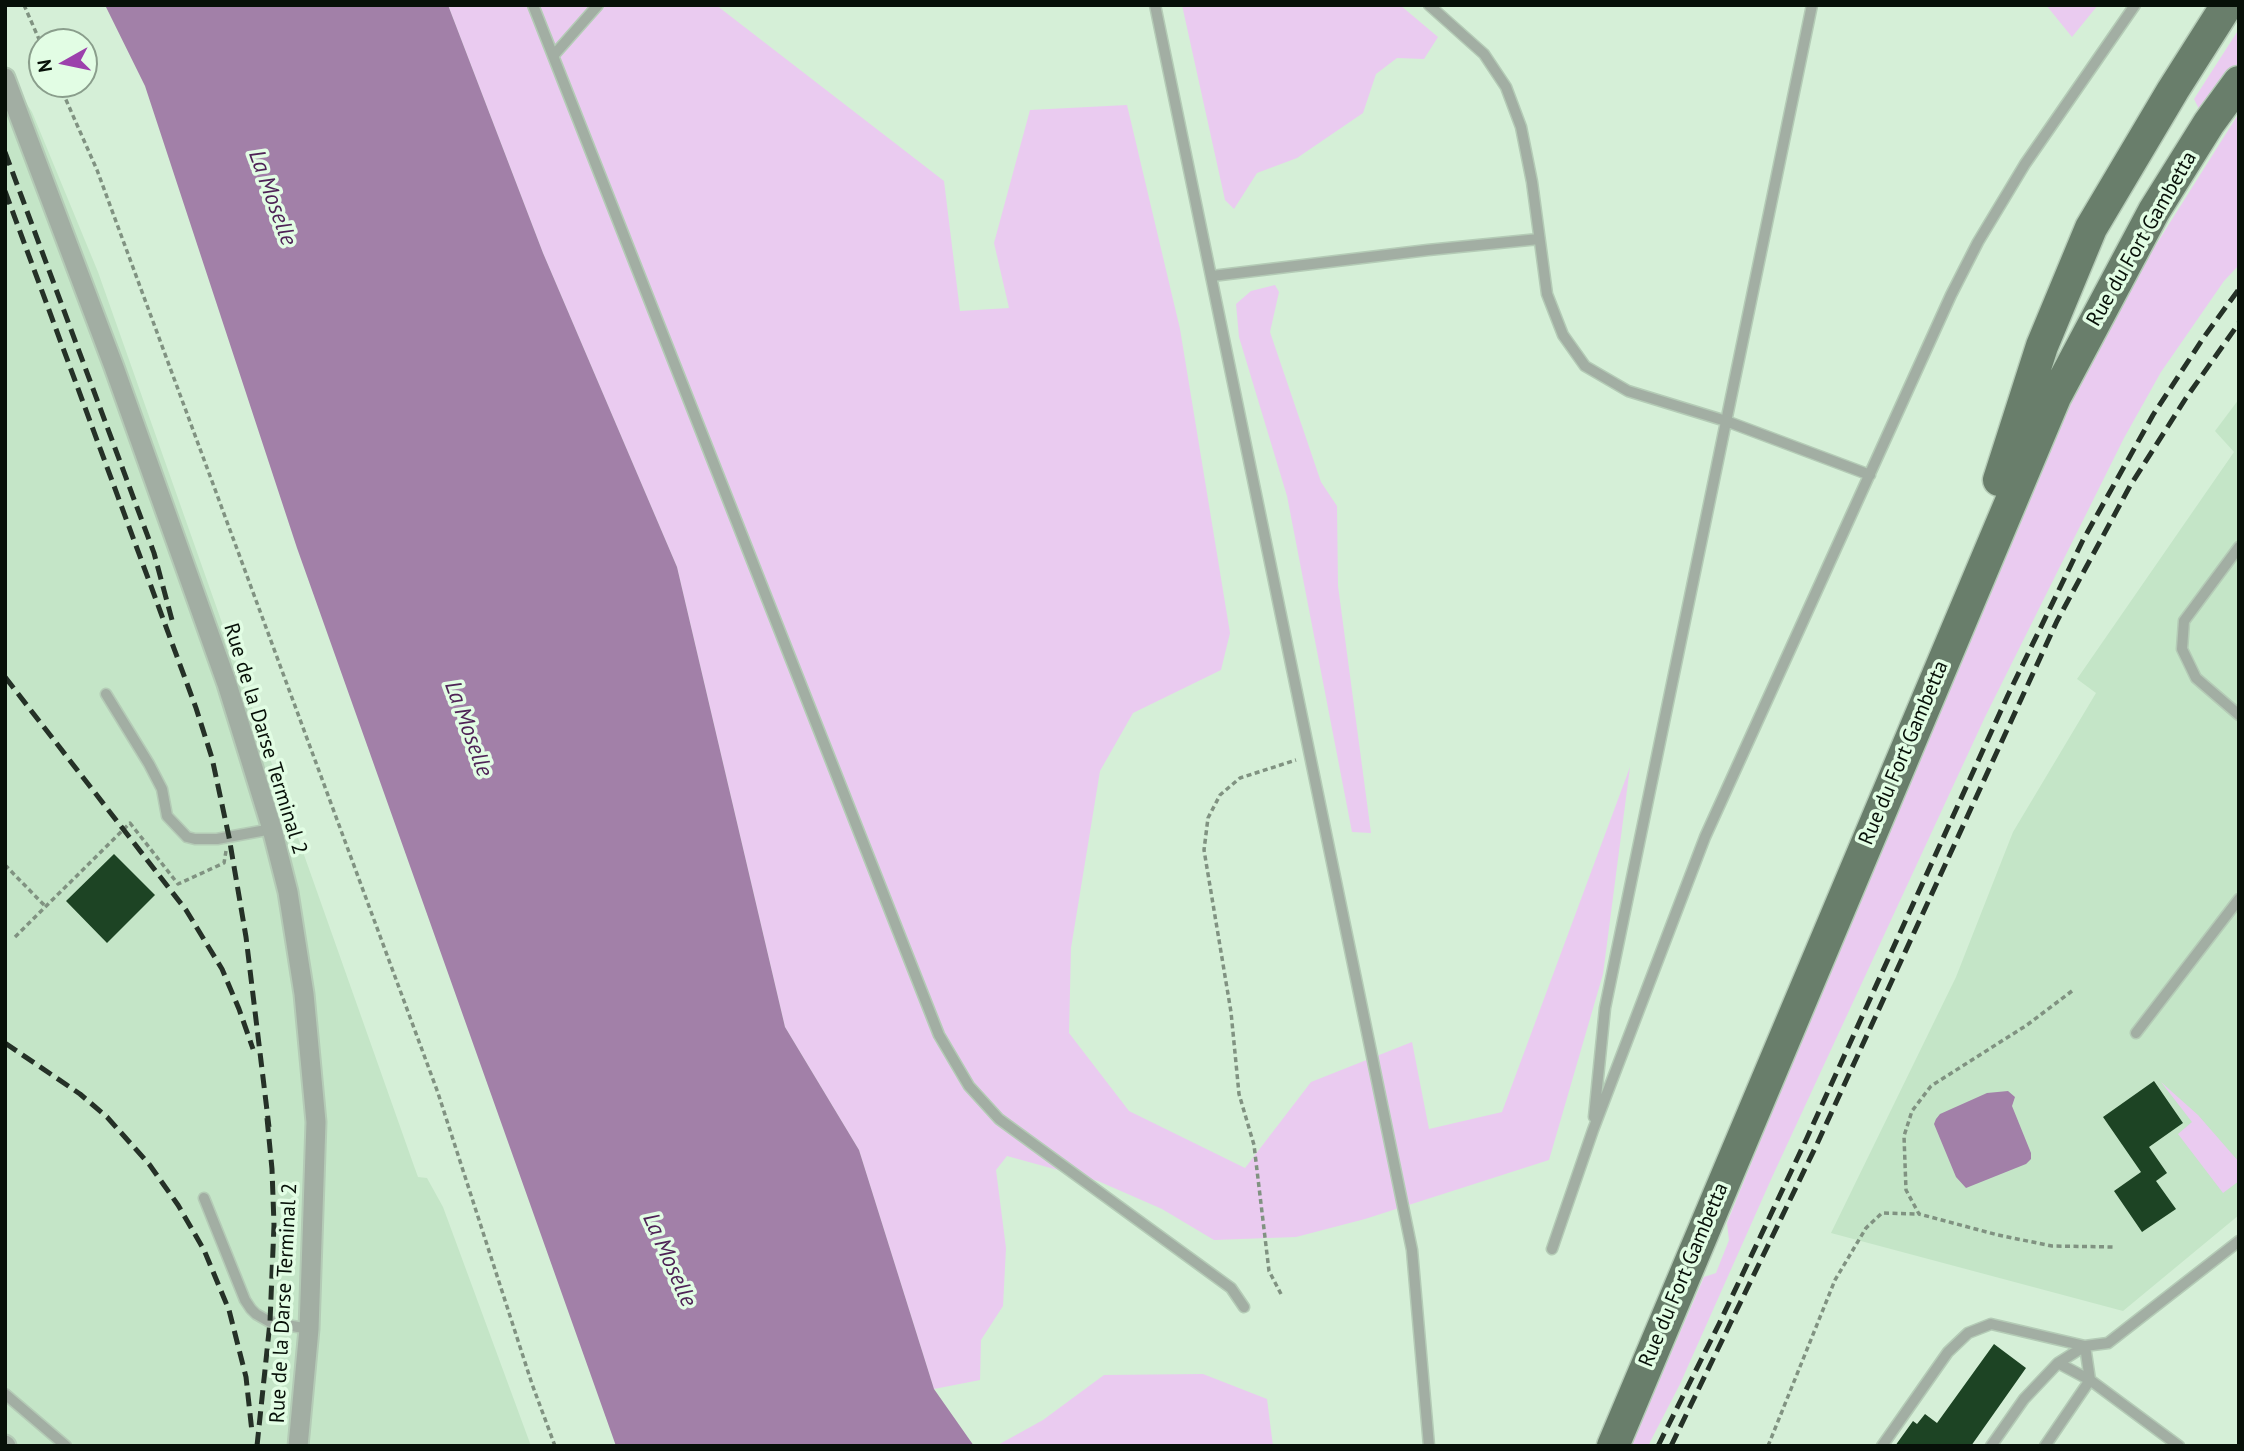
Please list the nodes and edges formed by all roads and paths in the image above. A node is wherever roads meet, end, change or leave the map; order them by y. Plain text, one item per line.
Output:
1 (24, 5) edge
2 (533, 5) edge
3 (598, 5) edge
4 (1155, 5) edge
5 (1429, 5) edge
6 (1812, 5) edge
7 (2135, 5) edge
8 (2227, 5) edge
9 (34, 28) edge
10 (553, 56) junction
11 (5, 78) edge
12 (2239, 82) edge
13 (65, 98) edge
14 (1539, 239) junction
15 (1212, 275) junction
16 (1726, 421) junction
17 (1870, 475) junction
18 (2239, 547) edge
19 (106, 694) dead end
20 (1922, 710) junction
21 (2239, 715) edge
22 (1311, 757) junction
23 (272, 829) junction
24 (229, 837) junction
25 (5, 865) edge
26 (2239, 899) edge
27 (47, 906) junction
28 (15, 937) dead end
29 (2072, 991) dead end
30 (2137, 1033) dead end
31 (1593, 1130) junction
32 (204, 1198) dead end
33 (1919, 1214) junction
34 (2239, 1241) edge
35 (2115, 1247) dead end
36 (1552, 1249) dead end
37 (1281, 1294) dead end
38 (1244, 1307) dead end
39 (309, 1329) junction
40 (2085, 1346) junction
41 (2058, 1363) junction
42 (2090, 1380) junction
43 (5, 1394) edge
44 (66, 1446) edge
45 (298, 1446) edge
46 (555, 1446) edge
47 (1429, 1446) edge
48 (1613, 1446) edge
49 (1768, 1446) edge
50 (1882, 1446) edge
51 (1991, 1446) edge
52 (2045, 1446) edge
53 (2179, 1446) edge

1 - 9 path
2 - 10 lane
3 - 10 lane
4 - 15 lane
5 - 14 lane
6 - 16 lane
7 - 17 lane
8 - 20 main road
10 - 38 lane
11 - 23 street, Rue de la Darse Terminal 2
12 - 20 main road, Rue du Fort Gambetta
13 - 46 path
14 - 15 lane
14 - 16 lane
15 - 22 lane
16 - 17 lane
16 - 31 lane
17 - 31 lane
18 - 21 lane
19 - 24 lane
20 - 48 main road, Rue du Fort Gambetta
22 - 37 path
22 - 47 lane
23 - 24 lane
23 - 39 street, Rue de la Darse Terminal 2
24 - 27 path
25 - 27 path
26 - 30 lane
27 - 28 path
29 - 33 path
31 - 36 lane
32 - 39 lane
33 - 35 path
33 - 49 path
34 - 40 lane
39 - 45 street, Rue de la Darse Terminal 2
40 - 41 lane
40 - 42 lane
40 - 50 lane
41 - 42 lane
41 - 51 lane
42 - 52 lane
42 - 53 lane
43 - 44 lane

